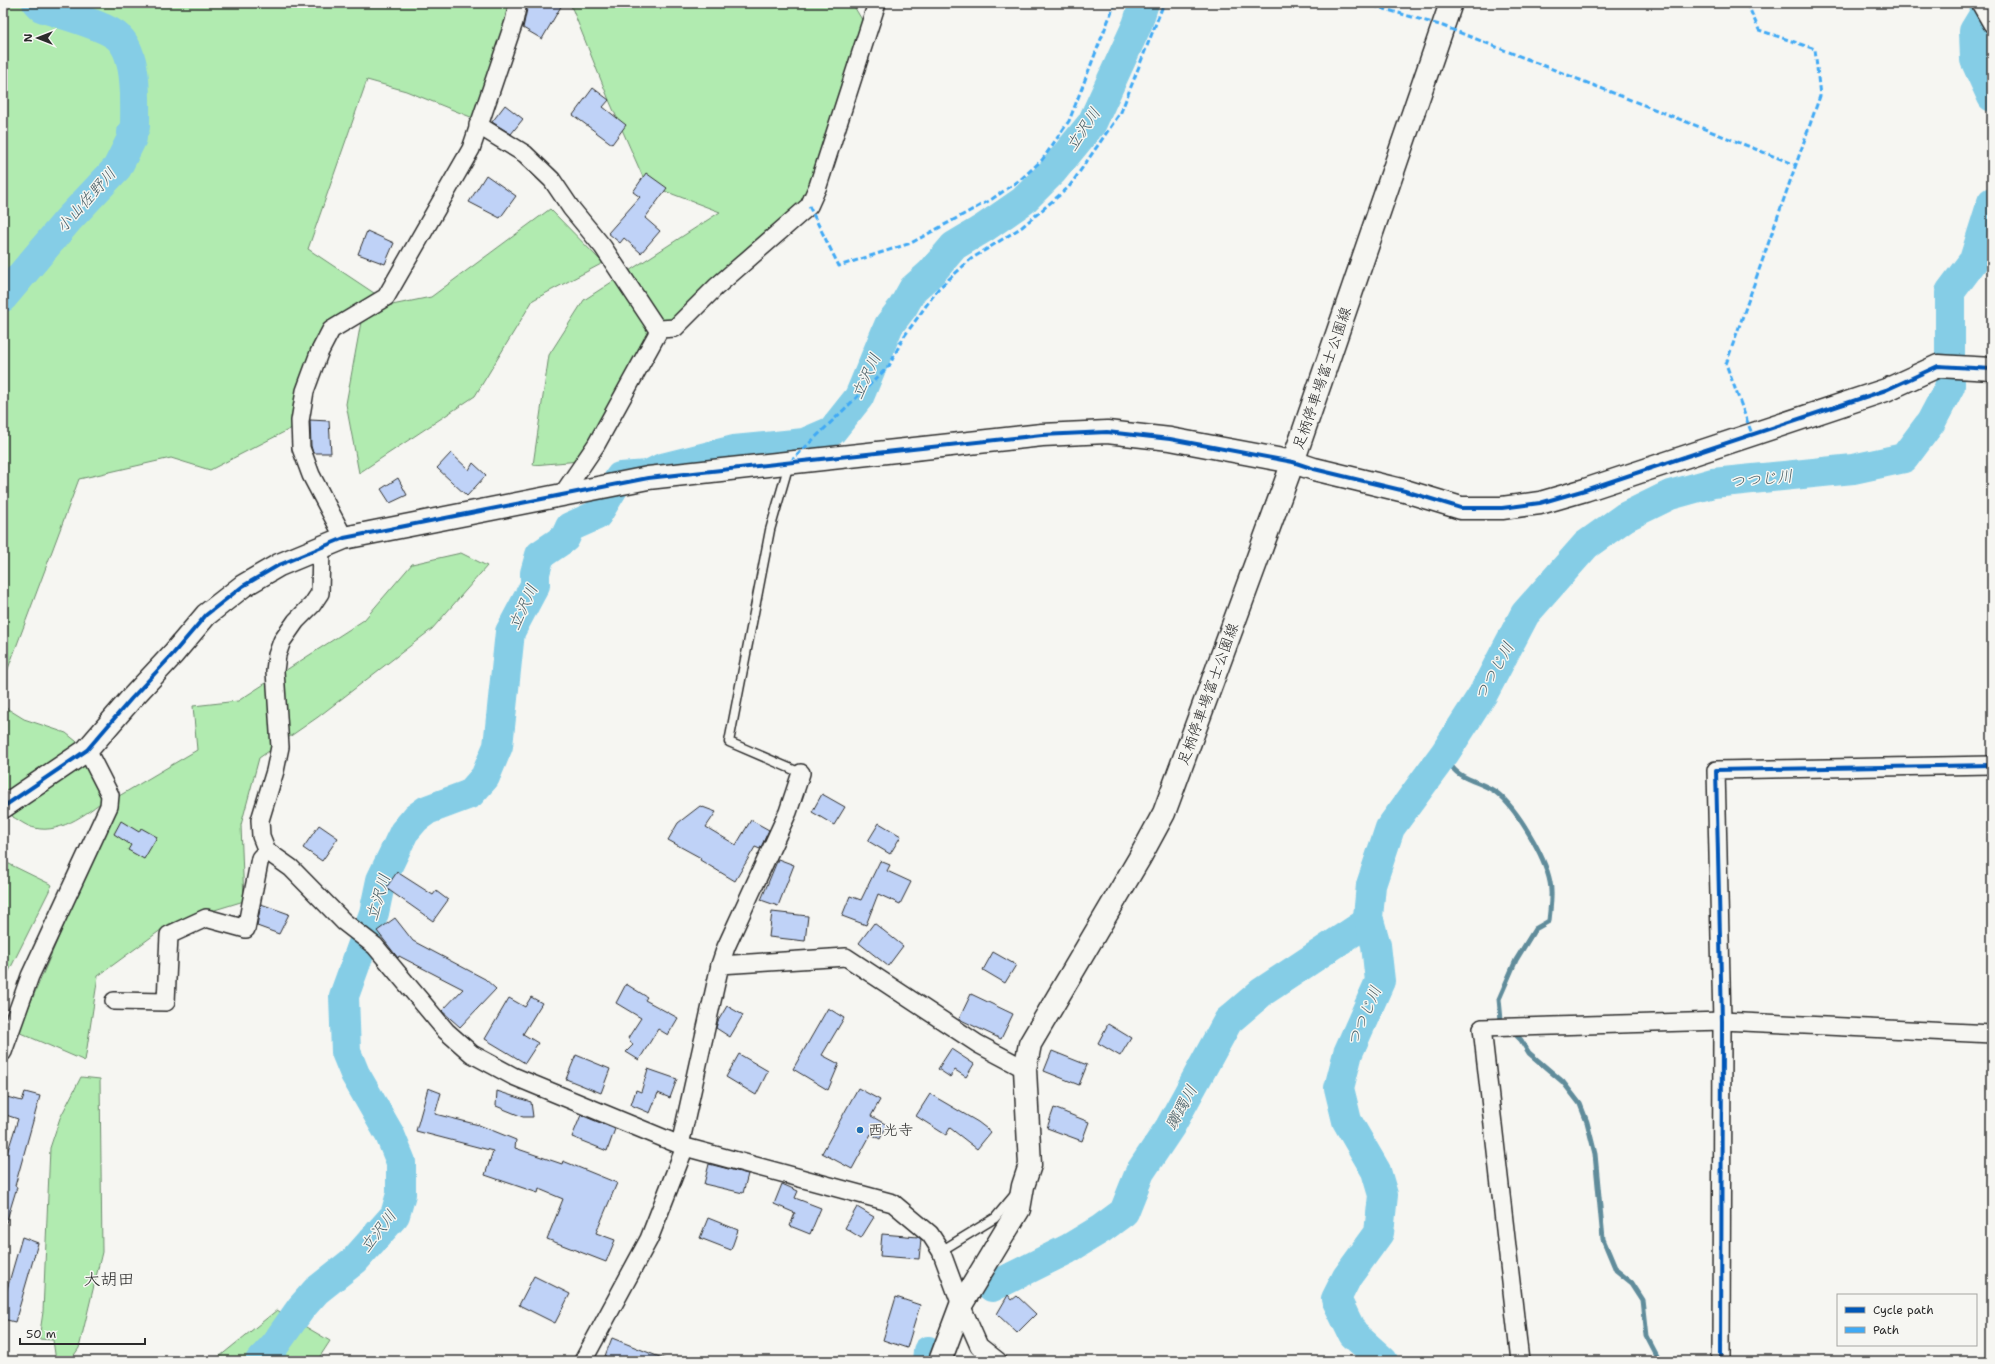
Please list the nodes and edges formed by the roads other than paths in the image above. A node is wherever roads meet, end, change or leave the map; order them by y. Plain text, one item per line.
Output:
1 (518, 3) edge
2 (877, 3) edge
3 (1451, 3) edge
4 (1980, 3) edge
5 (1992, 24) edge
6 (478, 126) junction
7 (660, 329) junction
8 (1992, 369) edge
9 (790, 462) junction
10 (1293, 462) junction
11 (562, 495) junction
12 (344, 538) junction
13 (321, 548) junction
14 (88, 750) junction
15 (1992, 765) edge
16 (801, 772) joint
17 (3, 807) edge
18 (267, 850) junction
19 (720, 965) junction
20 (114, 1001) dead end
21 (1722, 1021) junction
22 (1992, 1034) edge
23 (3, 1052) edge
24 (1025, 1069) junction
25 (683, 1146) junction
26 (1023, 1186) junction
27 (942, 1251) junction
28 (961, 1305) junction
29 (583, 1361) edge
30 (940, 1361) edge
31 (998, 1361) edge
32 (1520, 1361) edge
33 (1722, 1361) edge

1 - 6 street
2 - 7 street
3 - 10 street, 足柄停車場富士公園線
4 - 5 street
6 - 7 street
6 - 12 street
7 - 11 street
8 - 10 street
9 - 10 street
9 - 11 street
9 - 16 lane
10 - 24 street, 足柄停車場富士公園線
11 - 12 street
12 - 13 street
13 - 14 street
13 - 18 street
14 - 17 street
14 - 23 street
15 - 21 street
16 - 19 street
18 - 20 street
18 - 25 street
19 - 24 street
19 - 25 street
21 - 22 street
21 - 32 street
21 - 33 street
24 - 26 street, 足柄停車場富士公園線
25 - 27 street
25 - 29 street
26 - 27 lane
26 - 28 street, 足柄停車場富士公園線
27 - 28 street
28 - 30 street, 足柄停車場富士公園線
28 - 31 street

